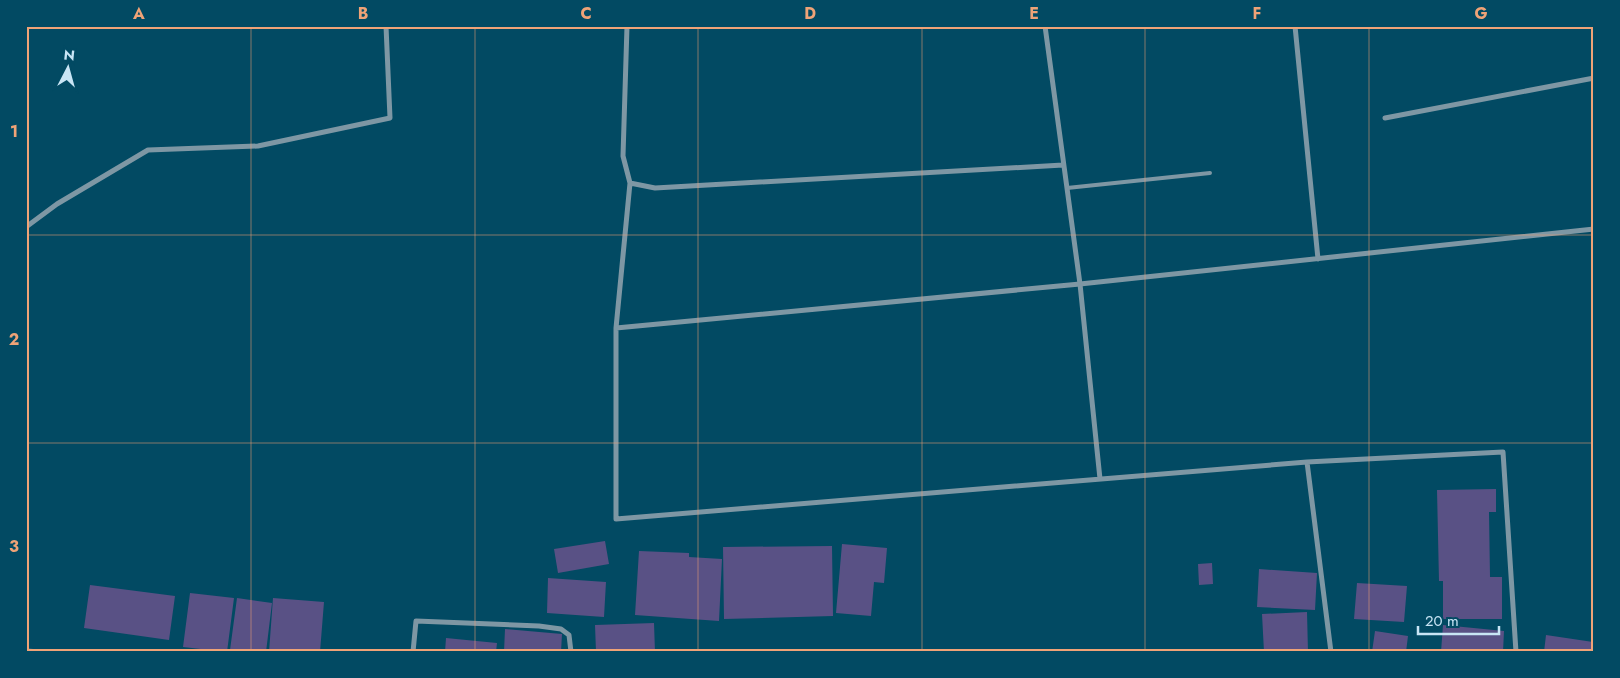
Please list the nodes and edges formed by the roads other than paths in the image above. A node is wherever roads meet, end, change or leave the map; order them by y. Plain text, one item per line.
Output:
1 (386, 26) edge
2 (626, 26) edge
3 (1045, 26) edge
4 (1295, 26) edge
5 (1594, 78) edge
6 (1385, 118) dead end
7 (1063, 165) junction
8 (1210, 173) dead end
9 (630, 183) junction
10 (1066, 188) junction
11 (26, 227) edge
12 (1594, 229) edge
13 (1318, 258) junction
14 (1080, 284) junction
15 (616, 328) junction
16 (1307, 462) junction
17 (1100, 479) junction
18 (26, 651) edge
19 (40, 652) edge
20 (414, 652) edge
21 (571, 652) edge
22 (1332, 652) edge
23 (1516, 652) edge

1 - 11 street
2 - 9 street
3 - 7 street
4 - 13 street
5 - 6 street
7 - 9 street
7 - 10 street
8 - 10 lane
9 - 15 street
10 - 14 street
12 - 13 street
13 - 14 street
14 - 15 street
14 - 17 street
15 - 17 street
16 - 17 street
16 - 22 street
16 - 23 street
18 - 19 street
20 - 21 street

